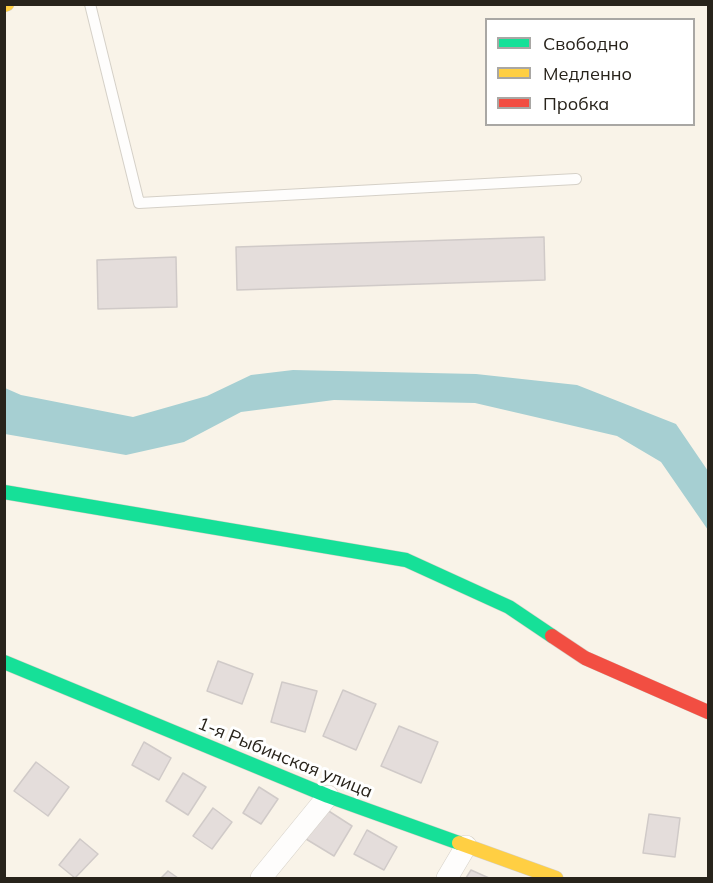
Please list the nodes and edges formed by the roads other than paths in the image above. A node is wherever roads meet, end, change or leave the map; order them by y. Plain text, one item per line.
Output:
1 (90, 4) edge
2 (576, 179) dead end
3 (4, 492) edge
4 (4, 662) edge
5 (708, 712) edge
6 (328, 796) junction
7 (466, 846) junction
8 (261, 879) edge
9 (447, 879) edge
10 (556, 879) edge

1 - 2 lane
3 - 5 street
4 - 6 street, 1-я Рыбинская улица
6 - 7 street, 1-я Рыбинская улица
6 - 8 street
7 - 9 street
7 - 10 street, 1-я Рыбинская улица

